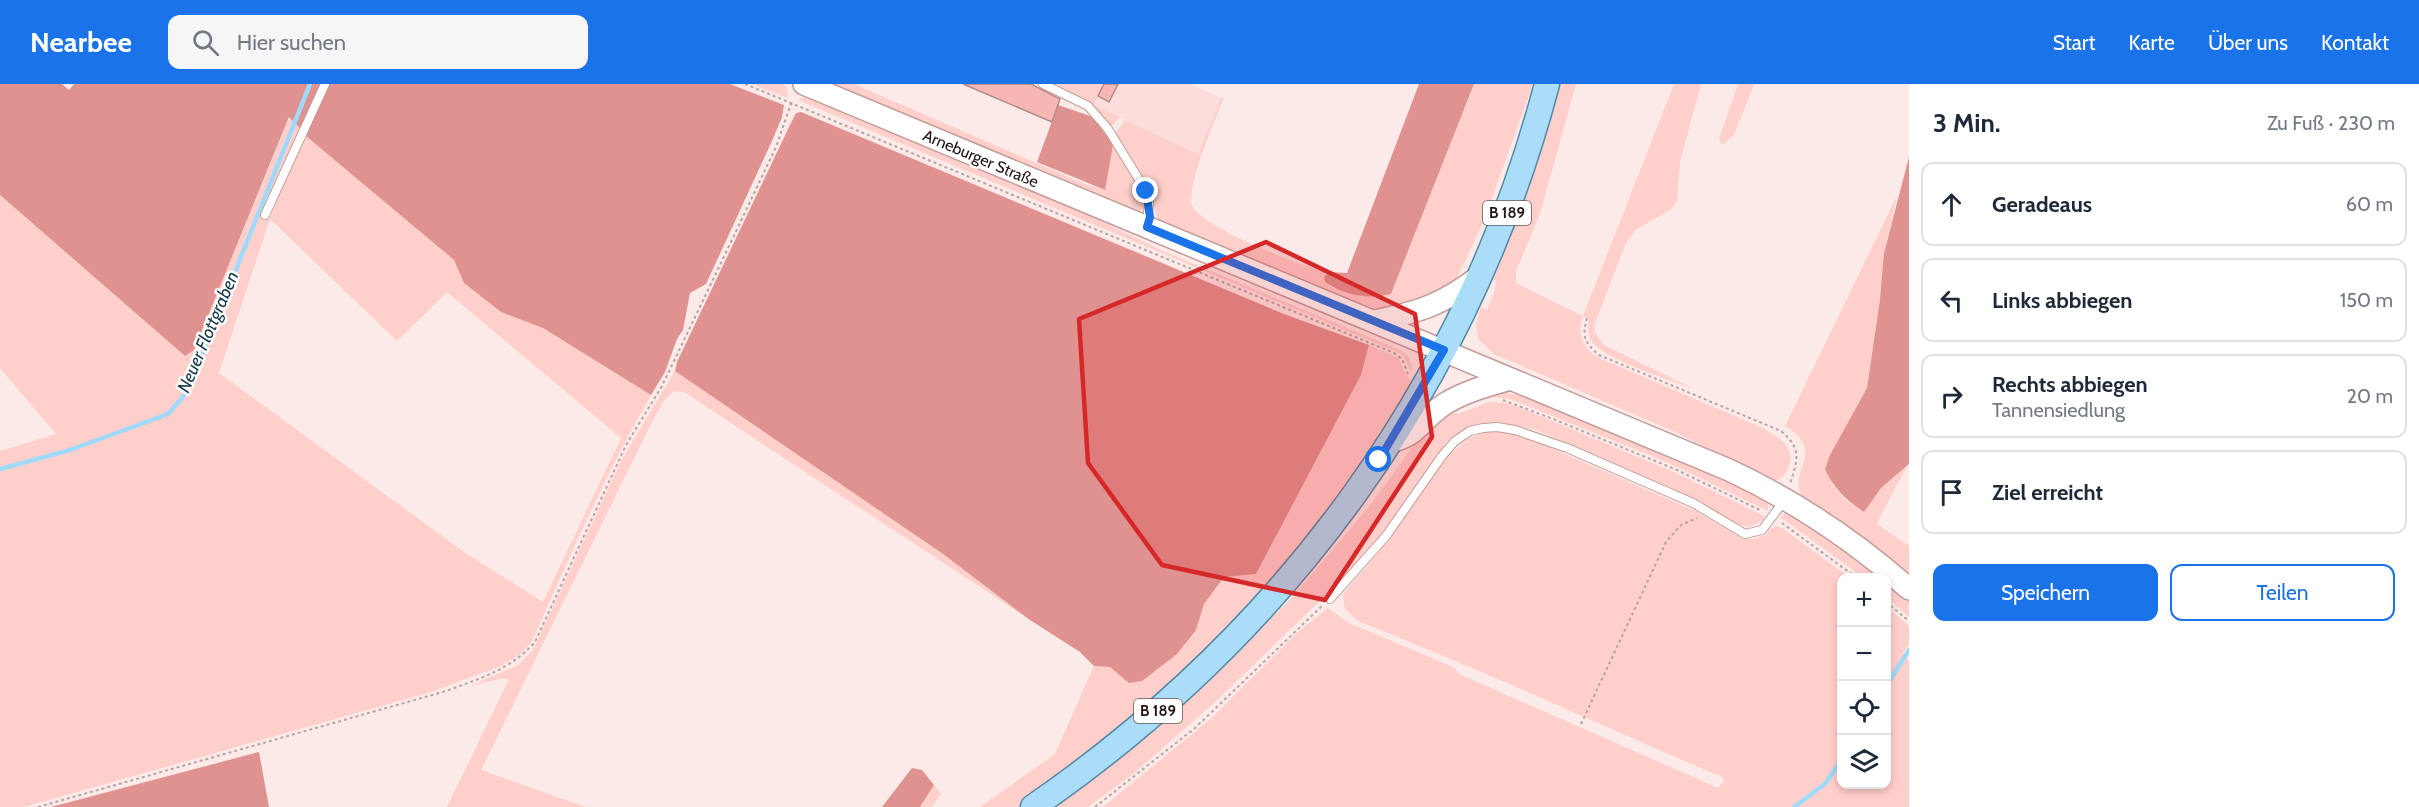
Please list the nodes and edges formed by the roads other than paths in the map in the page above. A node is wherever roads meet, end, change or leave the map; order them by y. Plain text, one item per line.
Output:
1 (325, 84) edge
2 (1043, 84) edge
3 (1547, 84) edge
4 (799, 88) edge
5 (265, 215) dead end
6 (1153, 230) junction
7 (1481, 275) junction
8 (1373, 321) junction
9 (1444, 350) junction
10 (1510, 379) junction
11 (1392, 441) junction
12 (1779, 508) junction
13 (1909, 589) edge
14 (1330, 599) road end
15 (1034, 807) edge

1 - 5 lane
2 - 6 lane
3 - 7 main road, B 189
4 - 6 main road, Arneburger Straße
6 - 8 main road, Arneburger Straße
7 - 8 main road
7 - 9 main road, B 189
8 - 9 main road, Arneburger Straße
9 - 10 main road, Arneburger Straße
9 - 11 main road, B 189
10 - 11 main road
10 - 12 main road, Arneburger Straße
11 - 15 main road, B 189
12 - 13 main road, Arneburger Straße
12 - 14 lane

